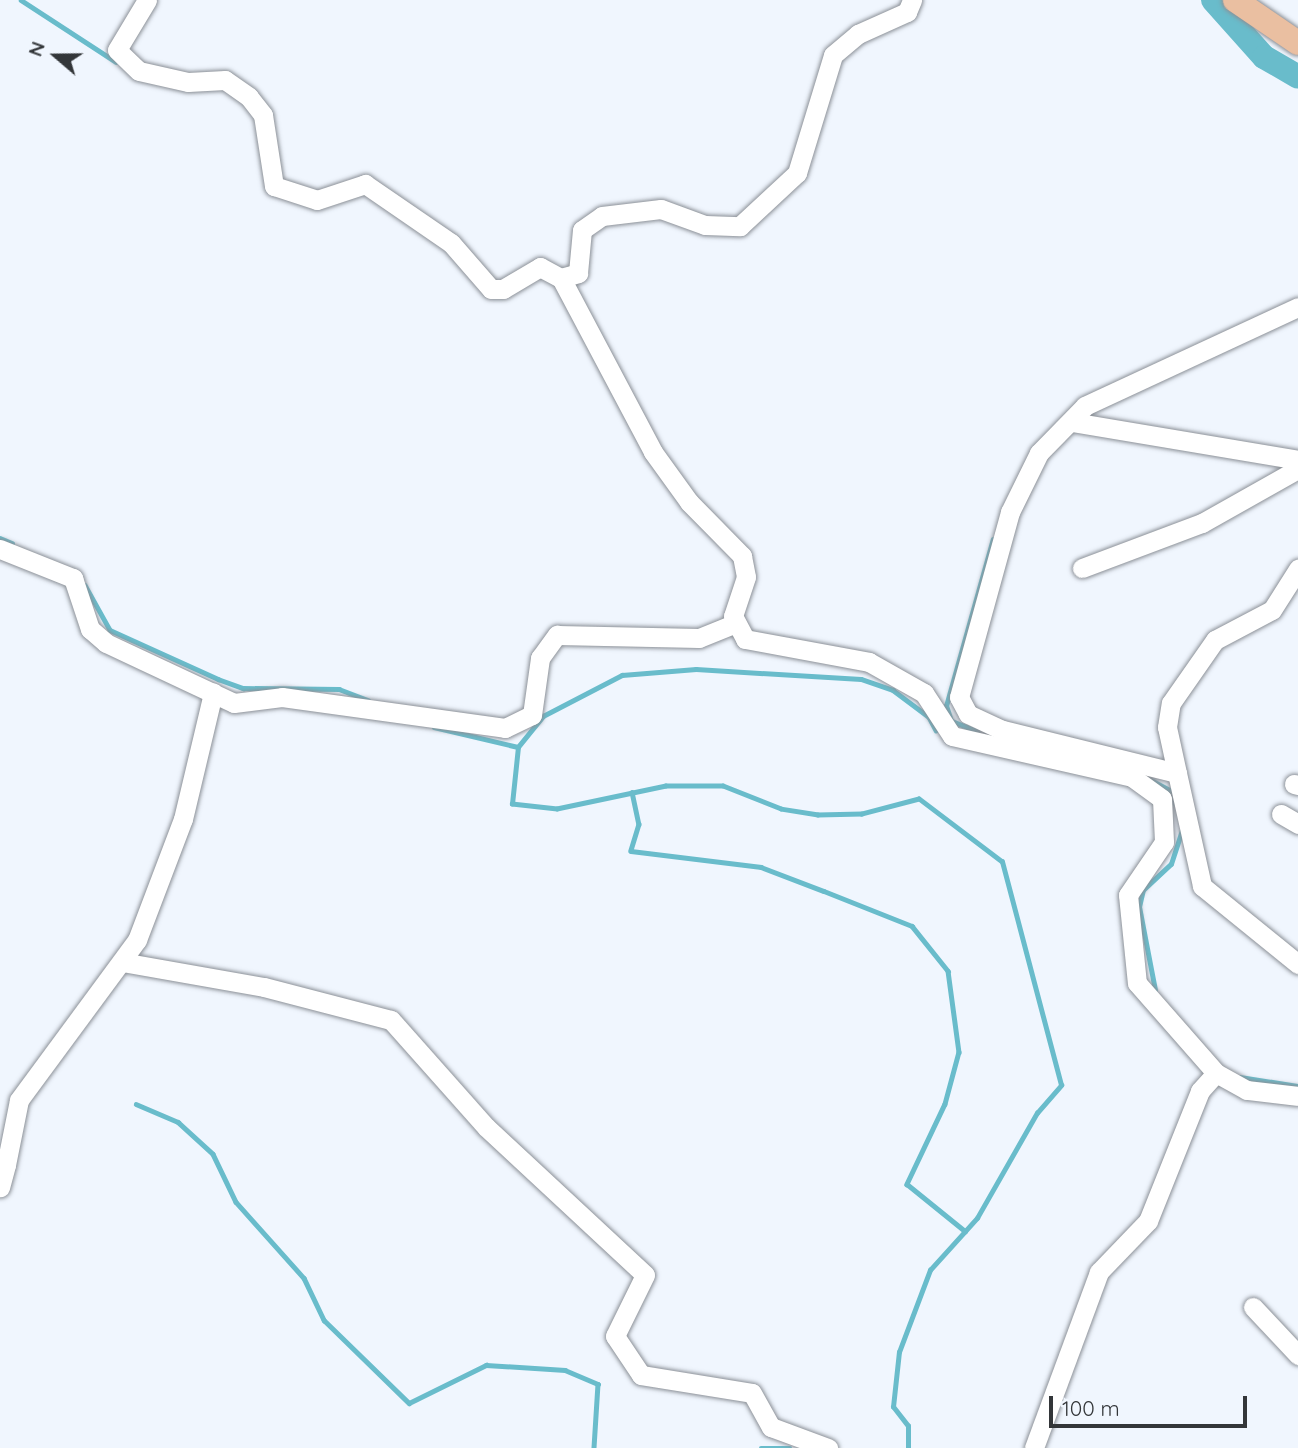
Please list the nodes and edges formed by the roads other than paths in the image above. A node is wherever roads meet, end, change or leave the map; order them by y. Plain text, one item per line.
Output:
1 (147, 0) edge
2 (912, 0) edge
3 (1235, 0) edge
4 (1298, 43) edge
5 (561, 278) junction
6 (1298, 307) edge
7 (1072, 422) junction
8 (1298, 460) edge
9 (1298, 469) edge
10 (0, 549) edge
11 (1082, 568) dead end
12 (1298, 569) edge
13 (734, 624) junction
14 (213, 693) junction
15 (1177, 774) junction
16 (122, 962) junction
17 (1298, 964) edge
18 (1216, 1073) junction
19 (1298, 1096) edge
20 (3, 1163) edge
21 (0, 1187) edge
22 (1253, 1307) dead end
23 (1298, 1355) edge
24 (828, 1448) edge
25 (1034, 1448) edge

1 - 5 street
2 - 5 street
3 - 4 main road
5 - 13 street
6 - 7 street
7 - 8 street
7 - 15 street
9 - 11 street
10 - 14 street
12 - 15 street
13 - 14 street
13 - 18 street
14 - 16 street
15 - 17 street
16 - 20 street
16 - 24 street
18 - 19 street
18 - 25 street
20 - 21 street
22 - 23 street

